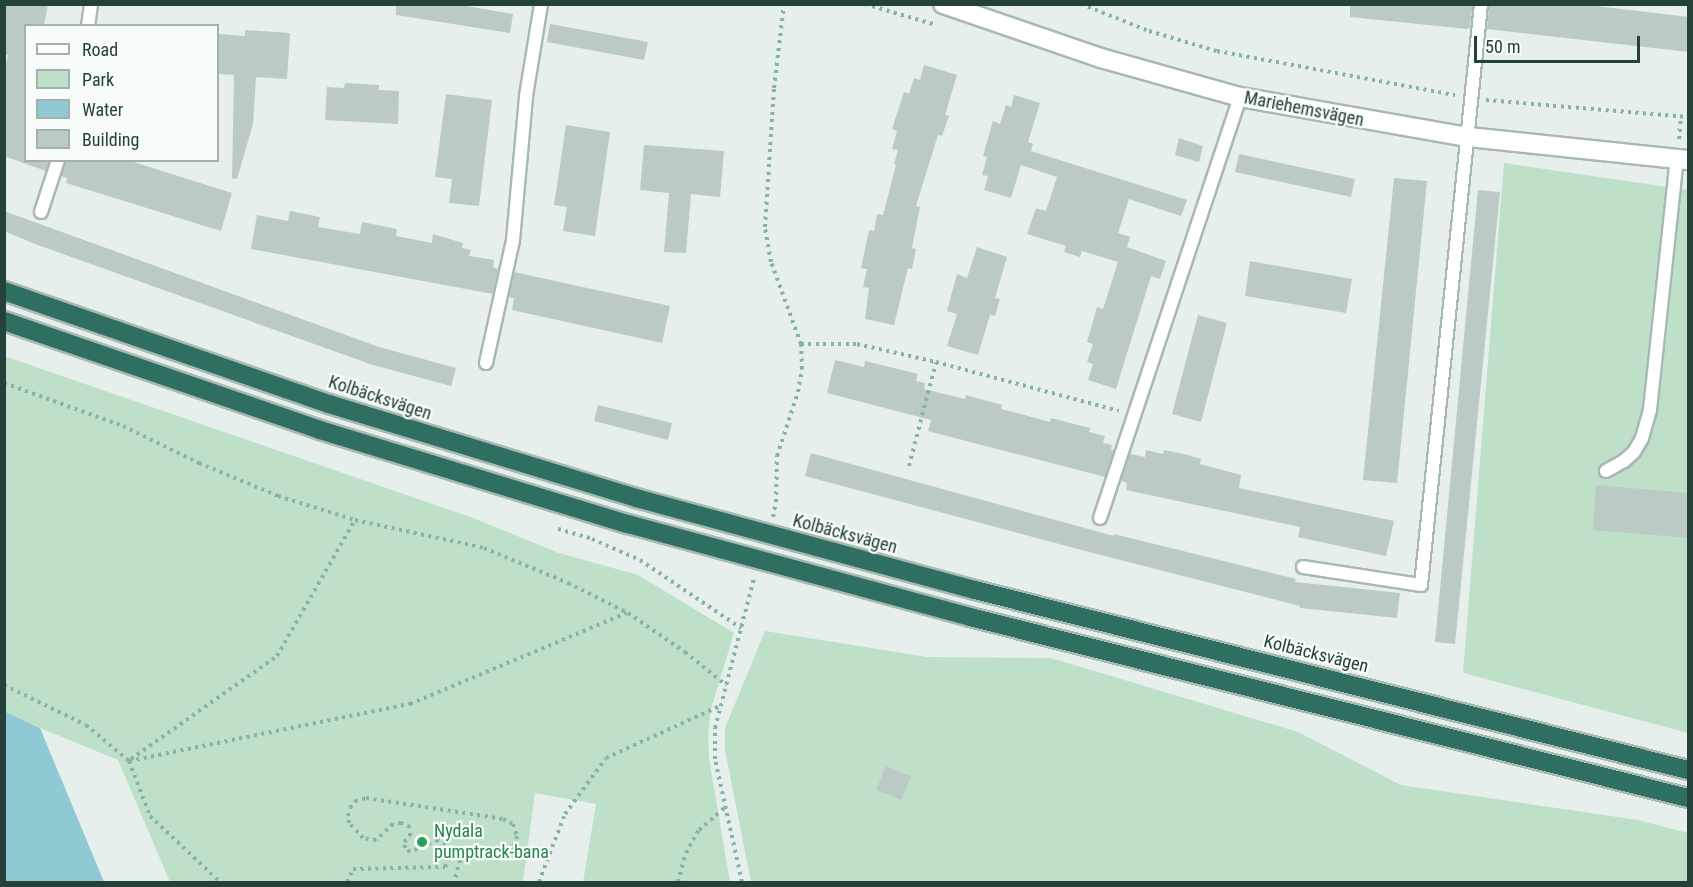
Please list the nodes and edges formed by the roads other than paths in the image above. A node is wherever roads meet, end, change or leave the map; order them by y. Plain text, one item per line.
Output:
1 (91, 4) edge
2 (541, 4) edge
3 (943, 4) edge
4 (1481, 4) edge
5 (88, 24) edge
6 (1240, 97) junction
7 (1468, 137) junction
8 (1683, 160) edge
9 (57, 162) edge
10 (41, 212) dead end
11 (4, 291) edge
12 (4, 321) edge
13 (486, 363) dead end
14 (1606, 471) dead end
15 (1100, 518) dead end
16 (1303, 567) dead end
17 (1689, 770) edge
18 (1689, 798) edge

1 - 5 lane
2 - 13 lane
3 - 6 street, Mariehemsvägen
4 - 7 lane
6 - 7 street, Mariehemsvägen
6 - 15 lane
7 - 8 street, Mariehemsvägen
7 - 16 lane
8 - 14 lane, Mariehemsvägen
9 - 10 lane
11 - 17 highway, Kolbäcksvägen
12 - 18 highway

